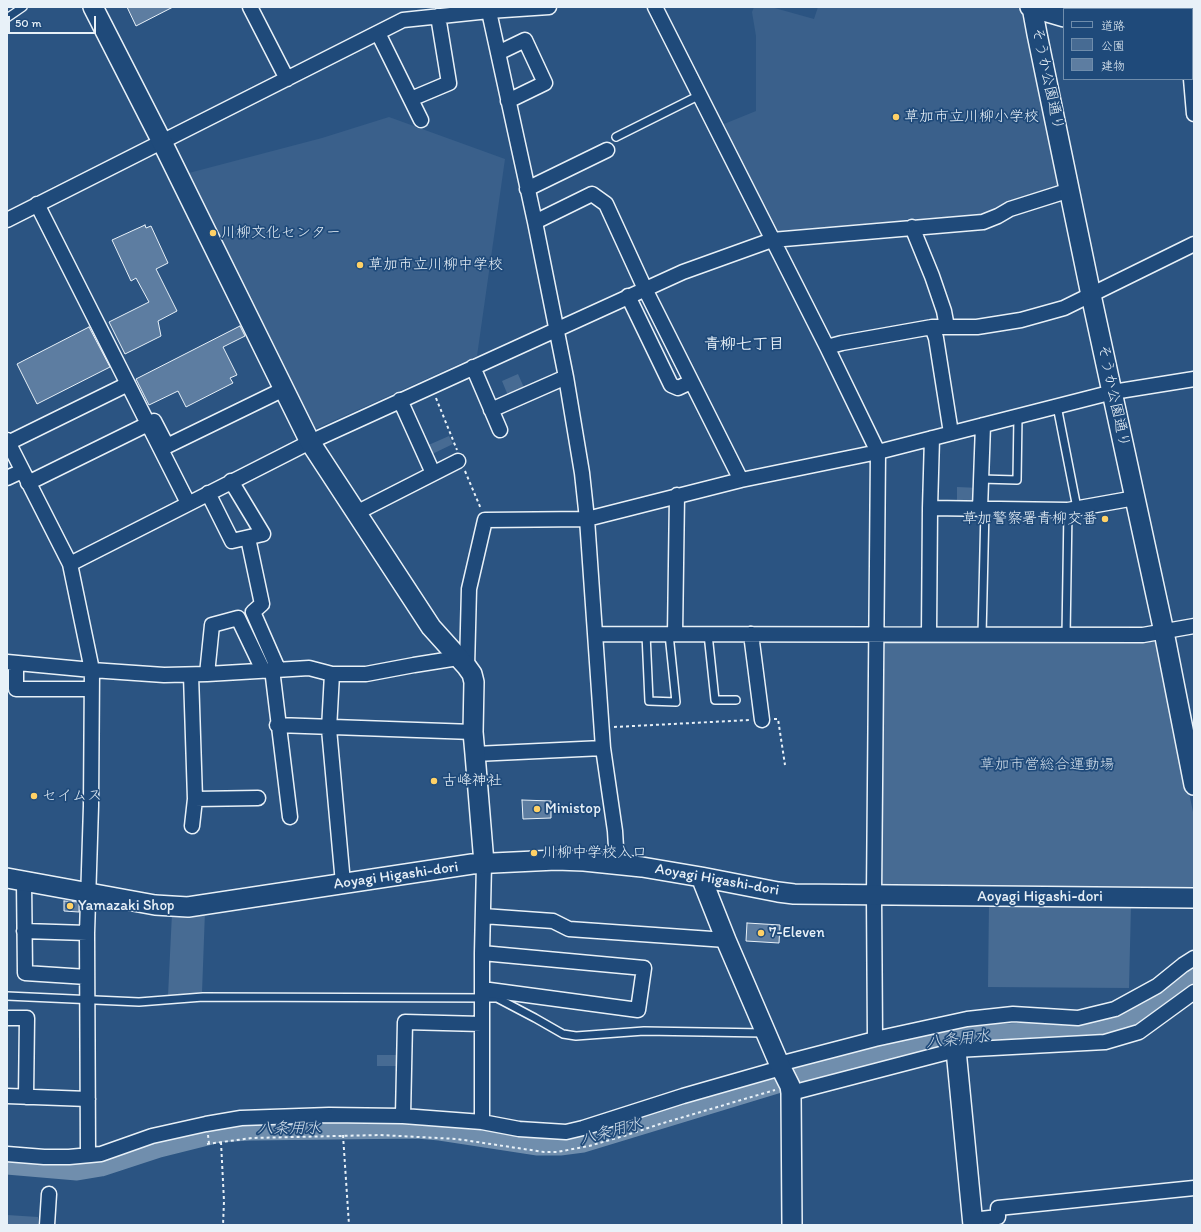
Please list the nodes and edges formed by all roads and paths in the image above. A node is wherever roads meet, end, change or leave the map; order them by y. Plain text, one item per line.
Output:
1 (23, 7) edge
2 (93, 7) edge
3 (250, 7) edge
4 (549, 7) edge
5 (655, 7) edge
6 (1032, 7) edge
7 (488, 9) edge
8 (438, 16) junction
9 (1063, 17) edge
10 (7, 18) edge
11 (378, 33) junction
12 (498, 53) junction
13 (287, 79) junction
14 (1191, 80) edge
15 (700, 95) junction
16 (411, 99) junction
17 (508, 101) junction
18 (1194, 114) edge
19 (421, 120) dead end
20 (616, 137) dead end
21 (162, 142) junction
22 (607, 150) dead end
23 (527, 189) junction
24 (1070, 190) junction
25 (37, 204) junction
26 (7, 220) edge
27 (535, 222) junction
28 (912, 227) junction
29 (772, 240) junction
30 (1194, 244) edge
31 (645, 289) junction
32 (1091, 295) junction
33 (628, 296) junction
34 (932, 327) junction
35 (947, 327) junction
36 (556, 330) junction
37 (827, 347) junction
38 (473, 367) junction
39 (566, 377) junction
40 (1194, 379) edge
41 (691, 382) junction
42 (128, 384) junction
43 (284, 389) junction
44 (1113, 392) junction
45 (400, 400) junction
46 (1057, 406) junction
47 (491, 410) junction
48 (1018, 416) junction
49 (148, 425) junction
50 (983, 425) junction
51 (500, 430) dead end
52 (951, 433) junction
53 (932, 438) junction
54 (8, 442) edge
55 (310, 442) junction
56 (878, 452) junction
57 (458, 461) dead end
58 (433, 473) junction
59 (25, 477) junction
60 (7, 478) edge
61 (981, 479) junction
62 (741, 480) junction
63 (231, 481) junction
64 (208, 493) junction
65 (677, 495) junction
66 (1135, 498) junction
67 (188, 503) junction
68 (930, 508) junction
69 (983, 509) junction
70 (1073, 509) junction
71 (356, 513) junction
72 (587, 518) junction
73 (248, 538) junction
74 (70, 564) junction
75 (1194, 626) edge
76 (1164, 632) junction
77 (595, 634) junction
78 (646, 634) junction
79 (672, 634) junction
80 (708, 634) junction
81 (751, 634) junction
82 (877, 634) junction
83 (929, 634) junction
84 (982, 635) junction
85 (1066, 636) junction
86 (12, 662) edge
87 (462, 663) junction
88 (271, 669) junction
89 (92, 670) junction
90 (208, 674) junction
91 (332, 674) junction
92 (191, 675) junction
93 (91, 689) junction
94 (736, 700) dead end
95 (762, 720) junction
96 (278, 725) junction
97 (329, 726) junction
98 (602, 728) junction
99 (473, 732) junction
100 (604, 748) junction
101 (475, 754) junction
102 (1192, 760) edge
103 (785, 765) dead end
104 (1194, 785) edge
105 (258, 798) dead end
106 (195, 799) junction
107 (290, 817) dead end
108 (192, 826) dead end
109 (484, 863) junction
110 (617, 864) junction
111 (701, 877) junction
112 (16, 879) edge
113 (343, 883) junction
114 (88, 892) junction
115 (874, 895) junction
116 (1194, 898) edge
117 (483, 916) junction
118 (24, 932) junction
119 (87, 933) junction
120 (726, 940) junction
121 (482, 953) junction
122 (1194, 958) edge
123 (87, 976) junction
124 (1194, 992) edge
125 (482, 994) junction
126 (7, 996) edge
127 (87, 1000) junction
128 (7, 1018) edge
129 (482, 1024) junction
130 (767, 1033) junction
131 (875, 1039) junction
132 (956, 1050) junction
133 (780, 1066) junction
134 (790, 1090) junction
135 (7, 1096) edge
136 (26, 1097) junction
137 (88, 1099) junction
138 (404, 1116) junction
139 (482, 1122) junction
140 (343, 1136) dead end
141 (221, 1142) dead end
142 (7, 1154) edge
143 (88, 1155) junction
144 (1194, 1188) edge
145 (49, 1194) dead end
146 (972, 1223) edge
147 (47, 1225) edge
148 (223, 1225) edge
149 (349, 1225) edge
150 (792, 1225) edge

1 - 10 lane
2 - 21 street
3 - 13 street
4 - 7 street
5 - 15 street
6 - 9 street
6 - 24 street, そうか公園通り
7 - 8 street
7 - 12 street
8 - 11 street
8 - 16 street
11 - 13 street
11 - 16 street
12 - 17 street
12 - 17 street
13 - 21 street
14 - 18 street
15 - 20 lane
15 - 29 street
16 - 19 street
17 - 23 street
21 - 25 street
21 - 43 street
22 - 23 street
23 - 27 street
24 - 28 street
24 - 32 street, そうか公園通り
25 - 26 street
25 - 42 street
27 - 31 street
27 - 36 street
28 - 29 street
28 - 35 street
29 - 31 street
29 - 37 street
30 - 32 street
31 - 33 street
31 - 41 street
32 - 35 street
32 - 44 street, そうか公園通り
33 - 36 street
33 - 41 street
34 - 35 street
34 - 37 street
34 - 52 street
36 - 38 street
36 - 39 street
37 - 56 street
38 - 45 street
38 - 47 street
39 - 47 street
39 - 72 street
40 - 44 street
41 - 62 street
42 - 49 street
42 - 54 street
43 - 49 street
43 - 55 street
44 - 46 street
44 - 66 street, そうか公園通り
45 - 55 street
45 - 58 street
46 - 48 street
46 - 70 lane
47 - 51 street
48 - 50 street
48 - 61 lane
49 - 59 street
49 - 67 street
50 - 52 street
50 - 61 street
52 - 53 street
53 - 56 street
53 - 68 street
54 - 59 street
55 - 63 street
55 - 71 street
56 - 62 street
56 - 82 street
57 - 58 street
58 - 71 street
59 - 60 street
59 - 74 street
61 - 69 street
62 - 65 street
63 - 64 street
63 - 73 street
64 - 67 street
64 - 73 street
65 - 72 street
65 - 79 street
66 - 70 street
66 - 76 street, そうか公園通り
67 - 74 street
68 - 69 street
68 - 83 street
69 - 70 street
69 - 84 lane
70 - 85 lane
71 - 87 street
72 - 77 street
72 - 87 street
73 - 88 street
74 - 89 street
75 - 76 street
76 - 85 street
76 - 102 street, そうか公園通り
77 - 78 street
77 - 98 street
78 - 79 street
78 - 79 lane
79 - 80 street
80 - 81 street
80 - 94 lane
81 - 82 street
81 - 95 street
82 - 83 street
82 - 115 street
83 - 84 street
84 - 85 street
86 - 89 street
86 - 93 street
87 - 91 street
87 - 99 street
88 - 90 street
88 - 90 street
88 - 91 street
88 - 96 street
89 - 92 street
89 - 93 street
90 - 92 street
91 - 97 street
92 - 106 street
93 - 114 street
95 - 98 path
95 - 103 path
96 - 97 street
96 - 107 street
97 - 99 street
97 - 113 street
98 - 100 street
99 - 101 street
100 - 101 street
100 - 110 street
101 - 109 street
102 - 104 street, そうか公園通り
105 - 106 street
106 - 108 street
109 - 110 street, Aoyagi Higashi-dori
109 - 113 street, Aoyagi Higashi-dori
109 - 117 street
110 - 111 street, Aoyagi Higashi-dori
111 - 115 street, Aoyagi Higashi-dori
111 - 120 street
112 - 114 street, Aoyagi Higashi-dori
112 - 118 street
113 - 114 street, Aoyagi Higashi-dori
114 - 119 street
115 - 116 street, Aoyagi Higashi-dori
115 - 131 street
117 - 120 street
117 - 121 street
118 - 119 street
118 - 123 street
119 - 123 street
120 - 130 street
121 - 125 street
121 - 125 street
122 - 131 street
123 - 127 street
124 - 132 street
125 - 127 lane
125 - 129 street
125 - 130 lane
126 - 127 lane
127 - 137 street
128 - 136 street
129 - 138 street
129 - 139 street
130 - 133 street
131 - 133 street
132 - 134 street
132 - 146 street
133 - 134 street
133 - 139 street
134 - 150 street
135 - 136 street
136 - 137 street
137 - 143 street
138 - 139 street
138 - 143 street
140 - 149 path
141 - 148 path
142 - 143 street
144 - 146 street
145 - 147 street

